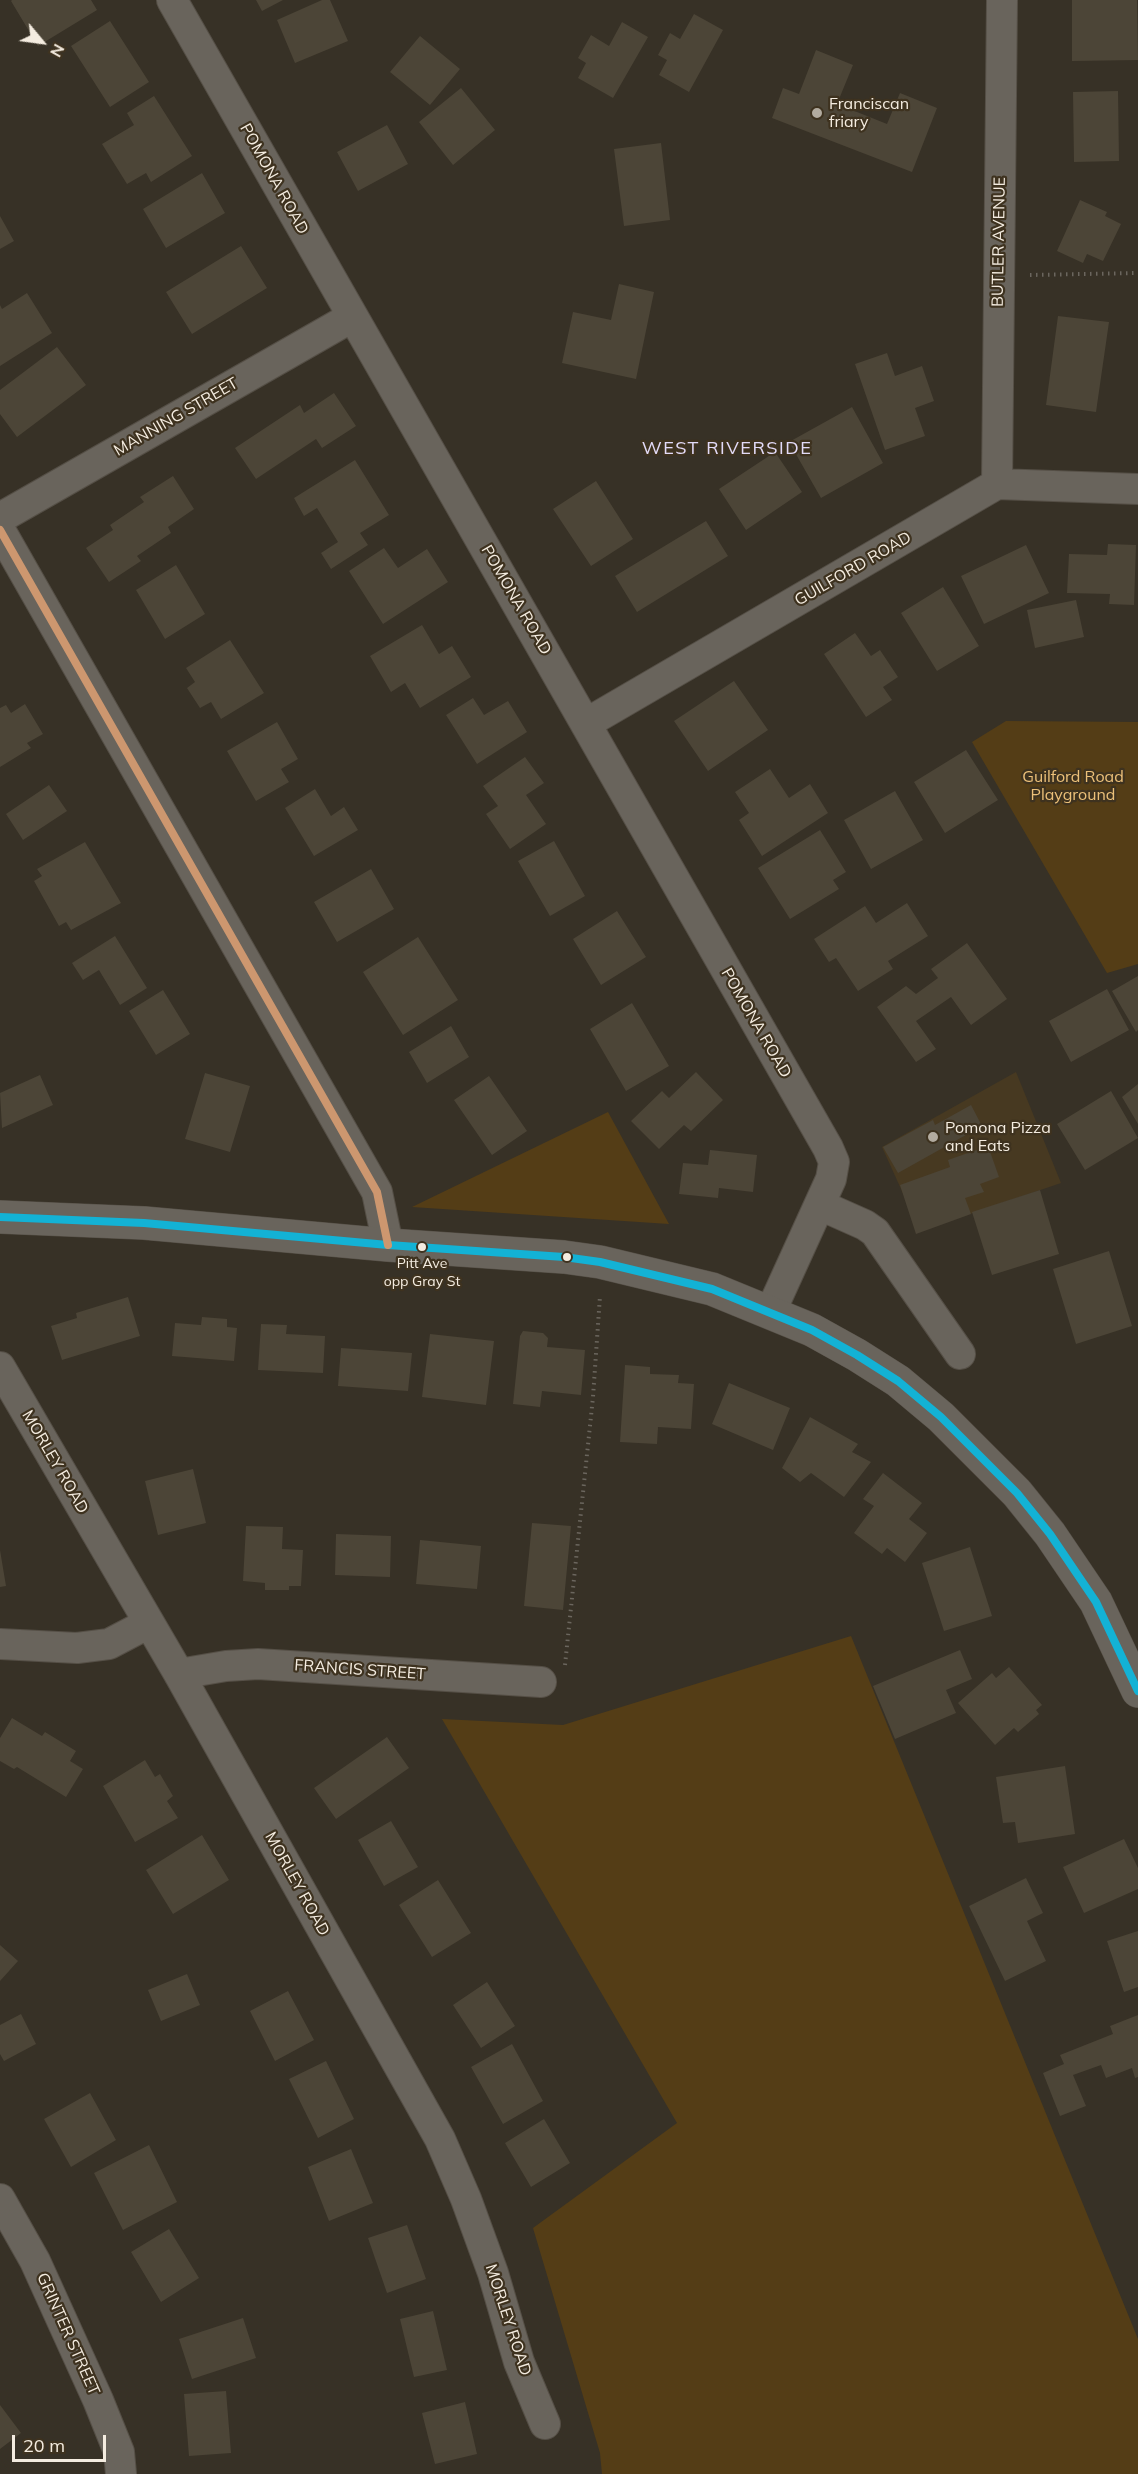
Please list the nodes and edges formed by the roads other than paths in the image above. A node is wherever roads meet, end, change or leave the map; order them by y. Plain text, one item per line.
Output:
1 (172, 0) edge
2 (1002, 0) edge
3 (352, 317) junction
4 (997, 484) junction
5 (1138, 489) edge
6 (0, 518) edge
7 (0, 530) edge
8 (586, 723) junction
9 (820, 1205) junction
10 (0, 1217) edge
11 (387, 1245) junction
12 (770, 1313) junction
13 (960, 1354) dead end
14 (0, 1367) edge
15 (149, 1623) junction
16 (0, 1644) edge
17 (179, 1674) junction
18 (541, 1682) road end
19 (1138, 1690) edge
20 (0, 2199) edge
21 (545, 2424) dead end
22 (121, 2474) edge

1 - 3 street, POMONA ROAD
2 - 4 street, BUTLER AVENUE
3 - 6 street, MANNING STREET
3 - 8 street, POMONA ROAD
4 - 5 street
4 - 8 street, GUILFORD ROAD
7 - 11 street
8 - 9 street, POMONA ROAD
9 - 12 street, POMONA ROAD
9 - 13 street
10 - 11 street
11 - 12 street
12 - 19 street
14 - 15 street, MORLEY ROAD
15 - 16 street
15 - 17 street, MORLEY ROAD
17 - 18 street, FRANCIS STREET
17 - 21 street, MORLEY ROAD
20 - 22 street, GRINTER STREET

